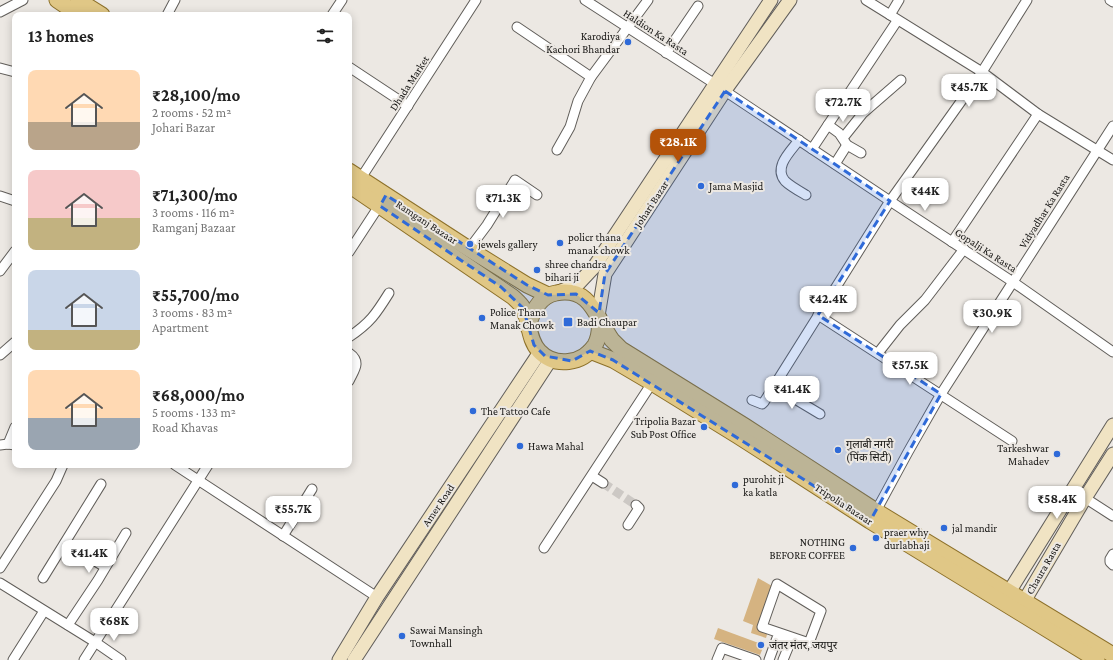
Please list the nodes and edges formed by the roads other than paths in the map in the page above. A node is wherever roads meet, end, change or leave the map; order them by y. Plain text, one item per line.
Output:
1 (23, 0) edge
2 (57, 0) edge
3 (78, 0) edge
4 (342, 0) edge
5 (476, 0) edge
6 (585, 0) edge
7 (648, 0) edge
8 (772, 0) edge
9 (790, 0) edge
10 (866, 0) edge
11 (899, 0) edge
12 (1027, 0) edge
13 (1110, 0) edge
14 (172, 2) edge
15 (1113, 2) edge
16 (597, 3) edge
17 (698, 6) dead end
18 (0, 12) edge
19 (75, 12) edge
20 (97, 12) edge
21 (168, 12) edge
22 (334, 12) edge
23 (893, 18) junction
24 (517, 27) dead end
25 (628, 28) junction
26 (666, 53) junction
27 (0, 68) edge
28 (352, 69) edge
29 (12, 71) edge
30 (982, 72) junction
31 (591, 76) junction
32 (901, 80) dead end
33 (720, 88) junction
34 (408, 106) junction
35 (1038, 114) junction
36 (828, 125) junction
37 (1113, 126) edge
38 (799, 140) junction
39 (845, 141) junction
40 (812, 149) junction
41 (557, 150) dead end
42 (1097, 150) junction
43 (861, 153) dead end
44 (1113, 160) edge
45 (835, 164) junction
46 (353, 178) edge
47 (537, 195) dead end
48 (806, 195) dead end
49 (0, 196) edge
50 (12, 200) edge
51 (383, 200) junction
52 (890, 201) junction
53 (952, 242) junction
54 (352, 247) edge
55 (469, 249) junction
56 (964, 249) junction
57 (12, 255) edge
58 (0, 271) edge
59 (1013, 282) junction
60 (389, 293) dead end
61 (552, 294) junction
62 (818, 315) junction
63 (598, 317) junction
64 (528, 327) junction
65 (352, 335) edge
66 (12, 345) edge
67 (590, 351) junction
68 (1113, 352) edge
69 (878, 353) junction
70 (0, 355) edge
71 (352, 355) edge
72 (545, 356) junction
73 (352, 375) edge
74 (652, 383) junction
75 (775, 387) junction
76 (941, 394) junction
77 (752, 400) dead end
78 (820, 414) dead end
79 (1113, 424) edge
80 (12, 435) edge
81 (1012, 441) dead end
82 (8, 445) edge
83 (1113, 454) edge
84 (62, 468) edge
85 (180, 468) edge
86 (206, 468) edge
87 (592, 476) junction
88 (198, 480) junction
89 (603, 483) tunnel mouth
90 (101, 484) dead end
91 (312, 489) dead end
92 (1084, 498) junction
93 (636, 505) dead end
94 (873, 516) junction
95 (1113, 516) edge
96 (628, 525) dead end
97 (126, 533) dead end
98 (283, 536) junction
99 (65, 543) junction
100 (544, 548) dead end
101 (1113, 554) edge
102 (1113, 565) edge
103 (105, 567) junction
104 (0, 568) edge
105 (43, 578) dead end
106 (0, 583) edge
107 (377, 597) junction
108 (1006, 597) junction
109 (1021, 606) junction
110 (44, 611) junction
111 (68, 625) junction
112 (95, 642) junction
113 (809, 644) joint
114 (1113, 655) edge
115 (13, 660) edge
116 (84, 660) edge
117 (121, 660) edge
118 (339, 660) edge
119 (354, 660) edge
120 (717, 660) edge
121 (756, 660) edge
122 (769, 660) edge
123 (783, 660) edge
124 (1097, 660) edge

1 - 18 street
2 - 19 main road
3 - 20 main road
4 - 22 street
5 - 34 street, Dhada Market
6 - 16 street, Haldion Ka Rasta
7 - 25 street
8 - 33 street, Johari Bazar
9 - 33 street, Johari Bazar
10 - 23 street
11 - 23 street
12 - 30 street
13 - 15 street
14 - 21 street
16 - 25 street, Haldion Ka Rasta
17 - 26 street
23 - 30 street
23 - 36 street
24 - 31 street
25 - 26 street, Haldion Ka Rasta
25 - 31 street
26 - 33 street, Haldion Ka Rasta
27 - 29 street
28 - 34 street
30 - 35 street
30 - 52 street
31 - 41 street
32 - 39 street
33 - 38 street, Gopalji Ka Rasta
33 - 61 street, Johari Bazar
33 - 63 street, Johari Bazar
34 - 46 street, Dhada Market
35 - 42 street
35 - 53 street
36 - 39 street
36 - 40 street
37 - 42 street, Vidyadhar Ka Rasta
38 - 40 street, Gopalji Ka Rasta
38 - 48 street
39 - 43 street
39 - 45 street
40 - 45 street, Gopalji Ka Rasta
42 - 44 street
42 - 59 street, Vidyadhar Ka Rasta
45 - 52 street, Gopalji Ka Rasta
46 - 51 main road, Ramganj Bazaar
47 - 55 street
49 - 50 street
51 - 54 street
51 - 55 main road, Ramganj Bazaar
51 - 64 main road, Ramganj Bazaar
52 - 53 street, Gopalji Ka Rasta
52 - 62 street
53 - 56 street, Gopalji Ka Rasta
55 - 61 main road, Ramganj Bazaar
56 - 59 street, Gopalji Ka Rasta
56 - 69 street
57 - 58 street
59 - 68 street, Gopalji Ka Rasta
59 - 76 street, Vidyadhar Ka Rasta
60 - 65 street
61 - 63 main road
61 - 64 main road
62 - 69 street
62 - 75 street
63 - 67 main road
63 - 94 main road, Tripolia Bazaar
64 - 72 main road
66 - 70 street
67 - 72 main road
67 - 74 main road, Tripolia Bazaar
69 - 76 street
71 - 73 street
72 - 107 street, Amer Road
72 - 119 street, Amer Road
74 - 87 street
74 - 94 main road, Tripolia Bazaar
75 - 77 street
75 - 78 street
76 - 81 street
76 - 94 street, Vidyadhar Ka Rasta
79 - 108 street, Chaura Rasta
80 - 82 street
83 - 92 street, Chaura Rasta
84 - 104 street
85 - 88 street
86 - 88 street
87 - 89 street
87 - 100 street
88 - 98 street
88 - 112 street
90 - 99 street
91 - 98 street
92 - 95 street
92 - 109 street, Chaura Rasta
93 - 96 street
94 - 108 main road, Tripolia Bazaar
97 - 103 street
98 - 107 street
99 - 103 street
99 - 105 street
101 - 102 street
103 - 111 street
106 - 110 street
107 - 118 street, Amer Road
108 - 109 main road, Tripolia Bazaar
109 - 114 main road, Tripolia Bazaar
109 - 124 main road, Tripolia Bazaar
110 - 111 street
110 - 115 street
111 - 112 street
112 - 116 street
112 - 117 street
113 - 113 street
120 - 121 street
122 - 123 street

